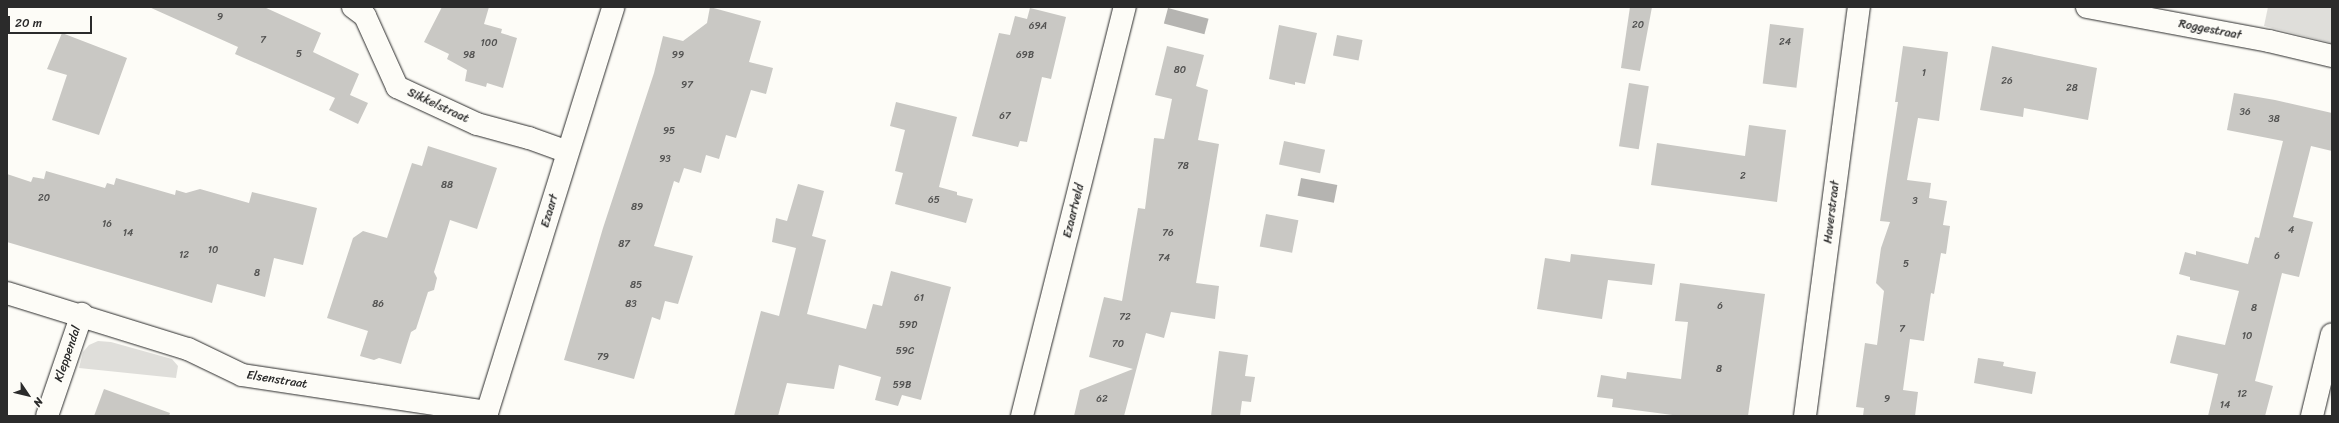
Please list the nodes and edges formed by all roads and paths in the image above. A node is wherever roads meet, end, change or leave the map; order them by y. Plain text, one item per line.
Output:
1 (353, 7) edge
2 (613, 7) edge
3 (1125, 7) edge
4 (1859, 7) edge
5 (2087, 7) edge
6 (2332, 56) edge
7 (568, 152) junction
8 (7, 293) edge
9 (82, 314) junction
10 (2332, 334) edge
11 (487, 414) edge
12 (47, 416) edge
13 (1022, 416) edge
14 (1805, 416) edge
15 (2312, 416) edge

1 - 7 street, Sikkelstraat
2 - 7 street, Ezaart
3 - 13 street, Ezaartveld
4 - 14 street, Haverstraat
5 - 6 street, Roggestraat
7 - 11 street, Ezaart
8 - 9 street, Elsenstraat
9 - 11 street, Elsenstraat
9 - 12 street, Kleppendal
10 - 15 street

